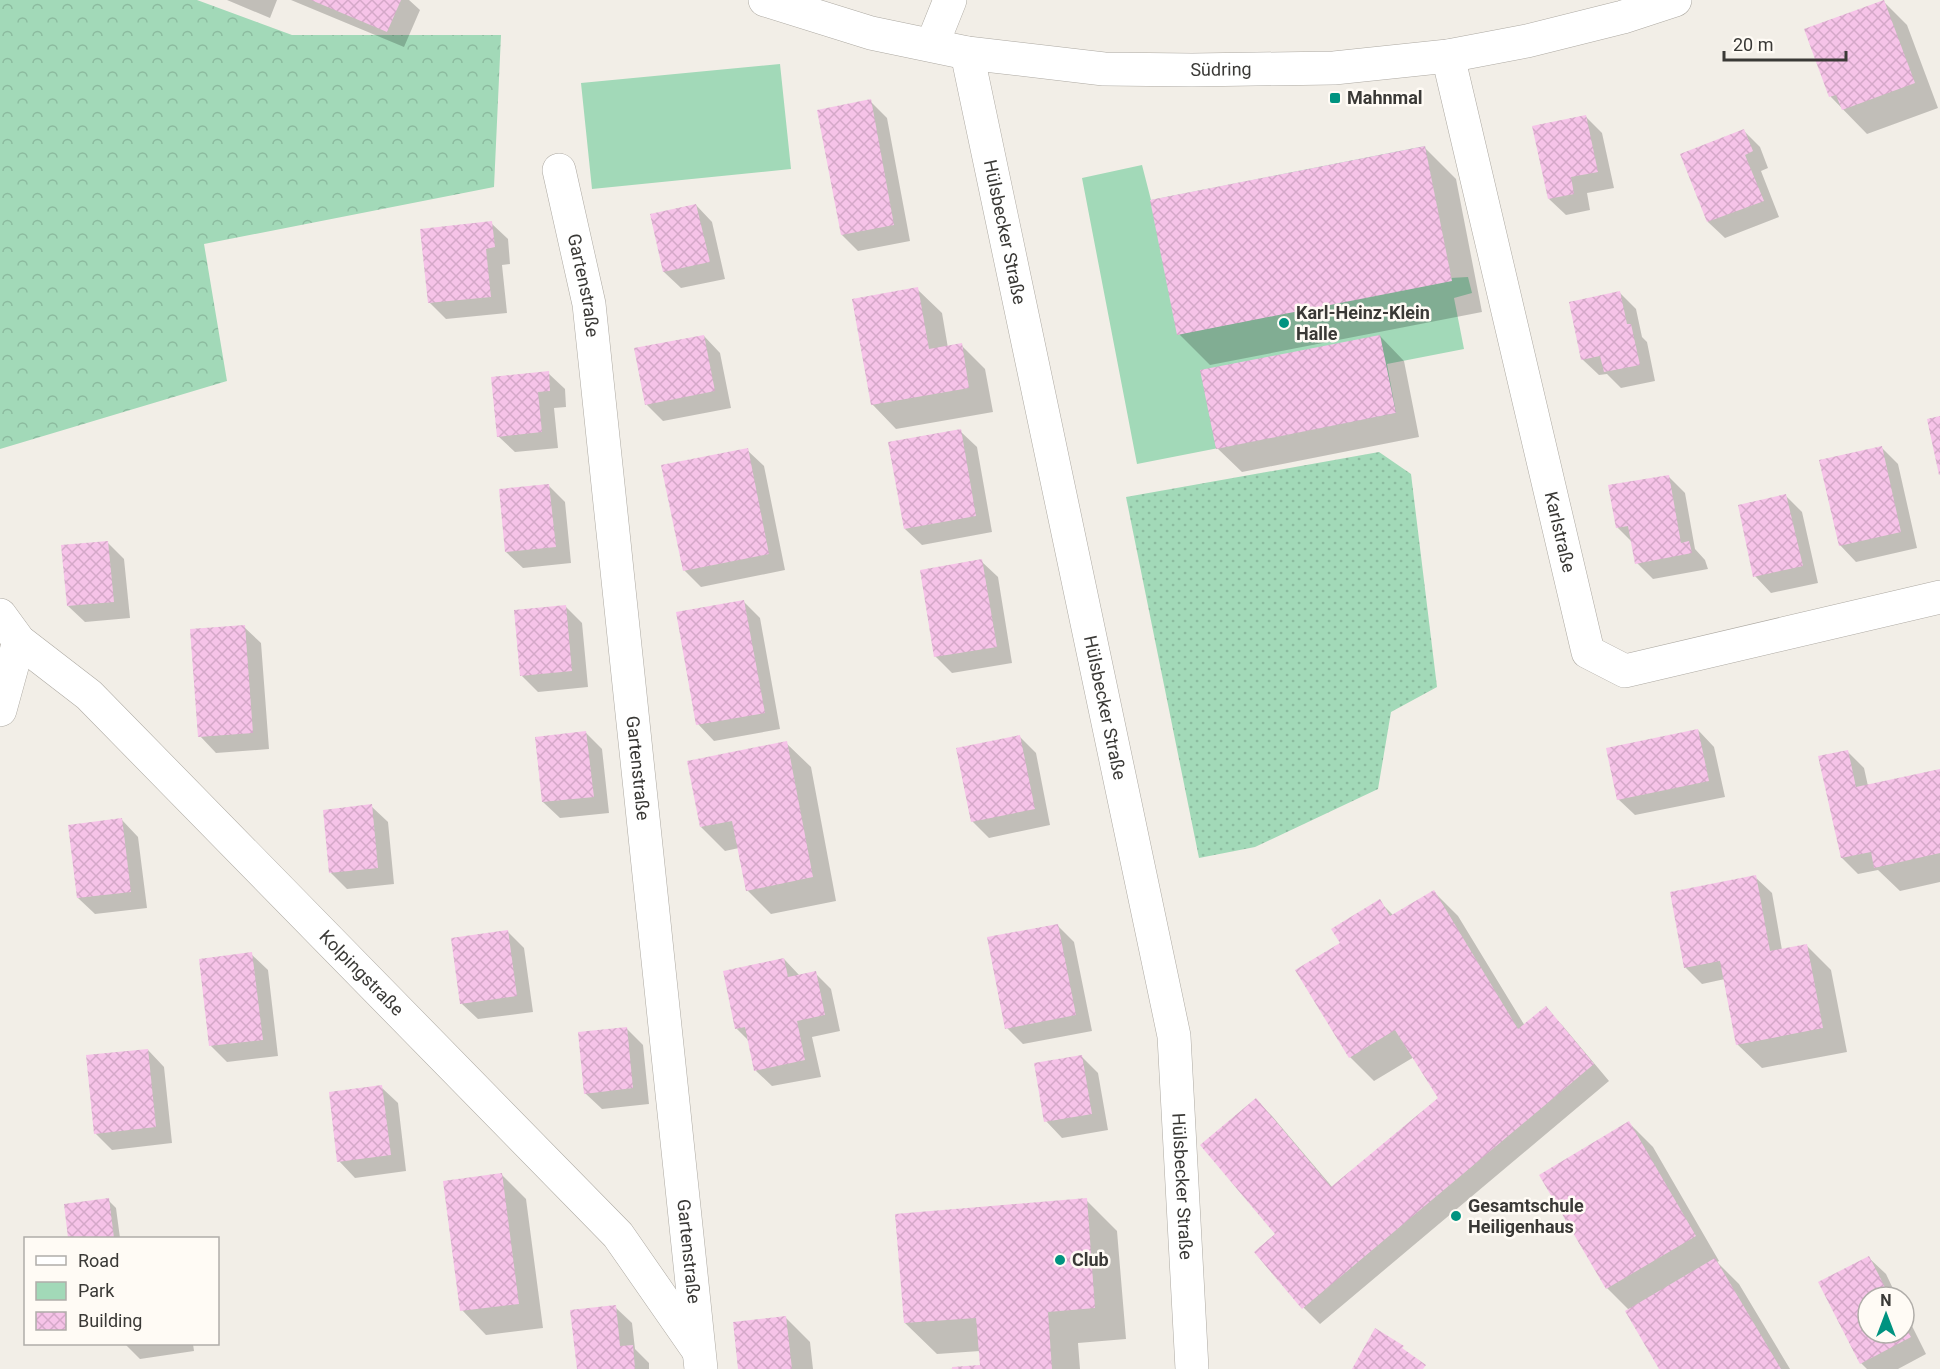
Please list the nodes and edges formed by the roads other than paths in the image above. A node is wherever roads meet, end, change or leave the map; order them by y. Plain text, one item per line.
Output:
1 (765, 0) edge
2 (950, 0) edge
3 (1676, 0) edge
4 (932, 45) junction
5 (967, 54) junction
6 (1448, 56) junction
7 (558, 170) dead end
8 (1940, 597) edge
9 (0, 615) edge
10 (19, 641) junction
11 (0, 710) edge
12 (701, 1361) edge
13 (1192, 1369) edge

1 - 4 street, Südring
2 - 4 street
3 - 6 street, Südring
4 - 5 street, Südring
5 - 6 street, Südring
5 - 13 street, Hülsbecker Straße
6 - 8 street, Karlstraße
7 - 12 street, Gartenstraße
9 - 10 street, Kolpingstraße
10 - 11 street
10 - 12 street, Kolpingstraße

